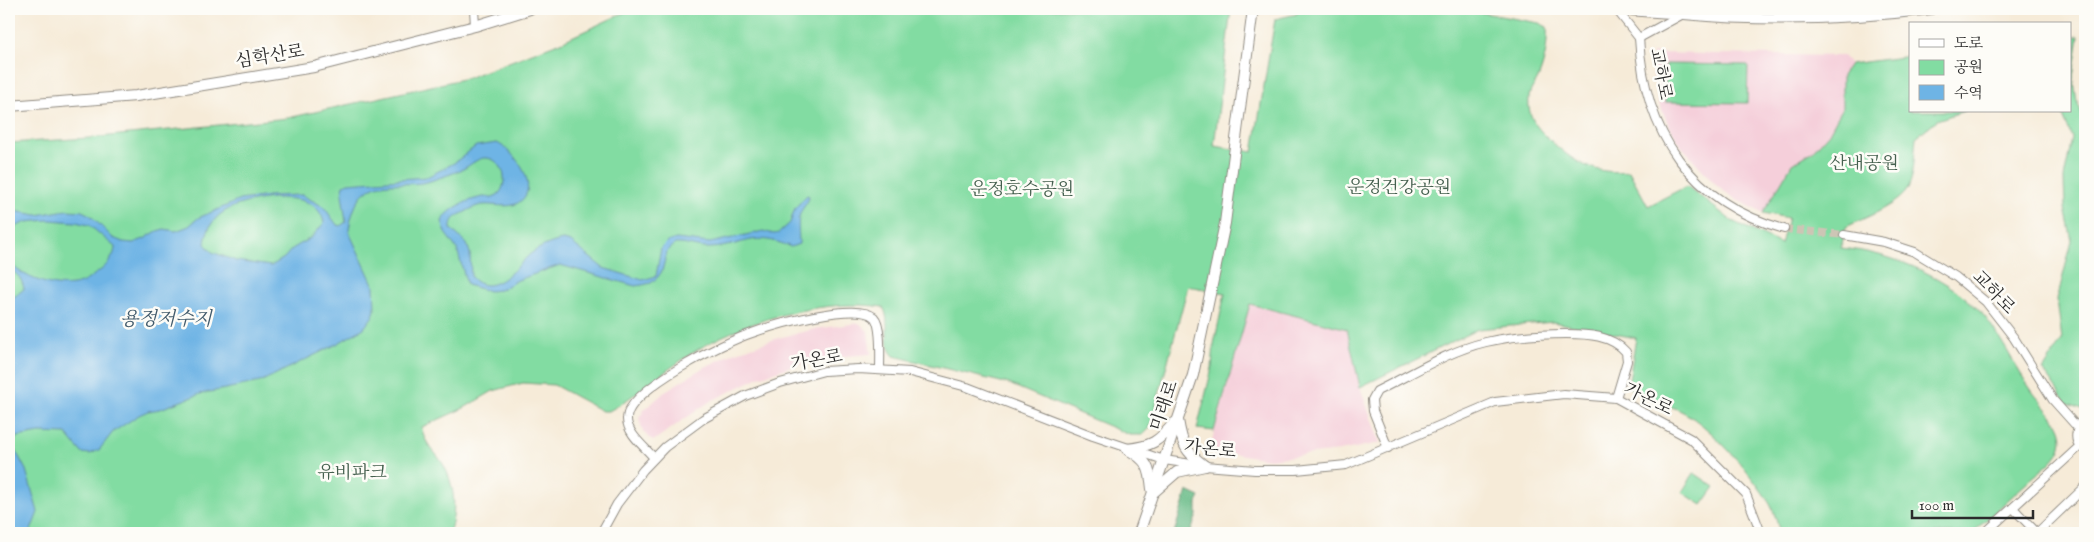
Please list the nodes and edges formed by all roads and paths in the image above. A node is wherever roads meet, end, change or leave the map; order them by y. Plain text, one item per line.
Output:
1 (474, 9) edge
2 (530, 9) edge
3 (1616, 9) edge
4 (1624, 9) edge
5 (1931, 9) edge
6 (1253, 11) edge
7 (1679, 11) edge
8 (475, 26) junction
9 (1639, 38) junction
10 (9, 106) edge
11 (1784, 229) tunnel mouth
12 (1844, 235) tunnel mouth
13 (880, 369) junction
14 (1616, 398) junction
15 (1178, 419) junction
16 (2082, 427) edge
17 (1388, 448) junction
18 (2083, 448) edge
19 (1127, 449) junction
20 (654, 458) junction
21 (1164, 460) junction
22 (1205, 466) junction
23 (2085, 487) edge
24 (1152, 495) junction
25 (2013, 508) junction
26 (601, 533) edge
27 (1139, 533) edge
28 (1761, 533) edge
29 (1985, 533) edge
30 (2037, 533) edge

1 - 8 street
2 - 8 street, 심학산로
3 - 9 street
4 - 7 street
5 - 7 street
6 - 15 street, 미래로
7 - 9 street
8 - 10 street, 심학산로
9 - 11 street, 교하로
12 - 16 street, 교하로
13 - 19 street, 가온로
13 - 20 street, 가온로
13 - 20 street
14 - 17 street, 가온로
14 - 17 street
14 - 28 street, 가온로
15 - 19 street
15 - 21 street, 미래로
15 - 22 street
16 - 18 street
17 - 22 street, 가온로
18 - 25 street
19 - 21 street, 가온로
19 - 24 street
20 - 26 street, 가온로
21 - 22 street, 가온로
21 - 24 street, 미래로
22 - 24 street
23 - 30 street
24 - 27 street, 미래로
25 - 29 street
25 - 30 street

